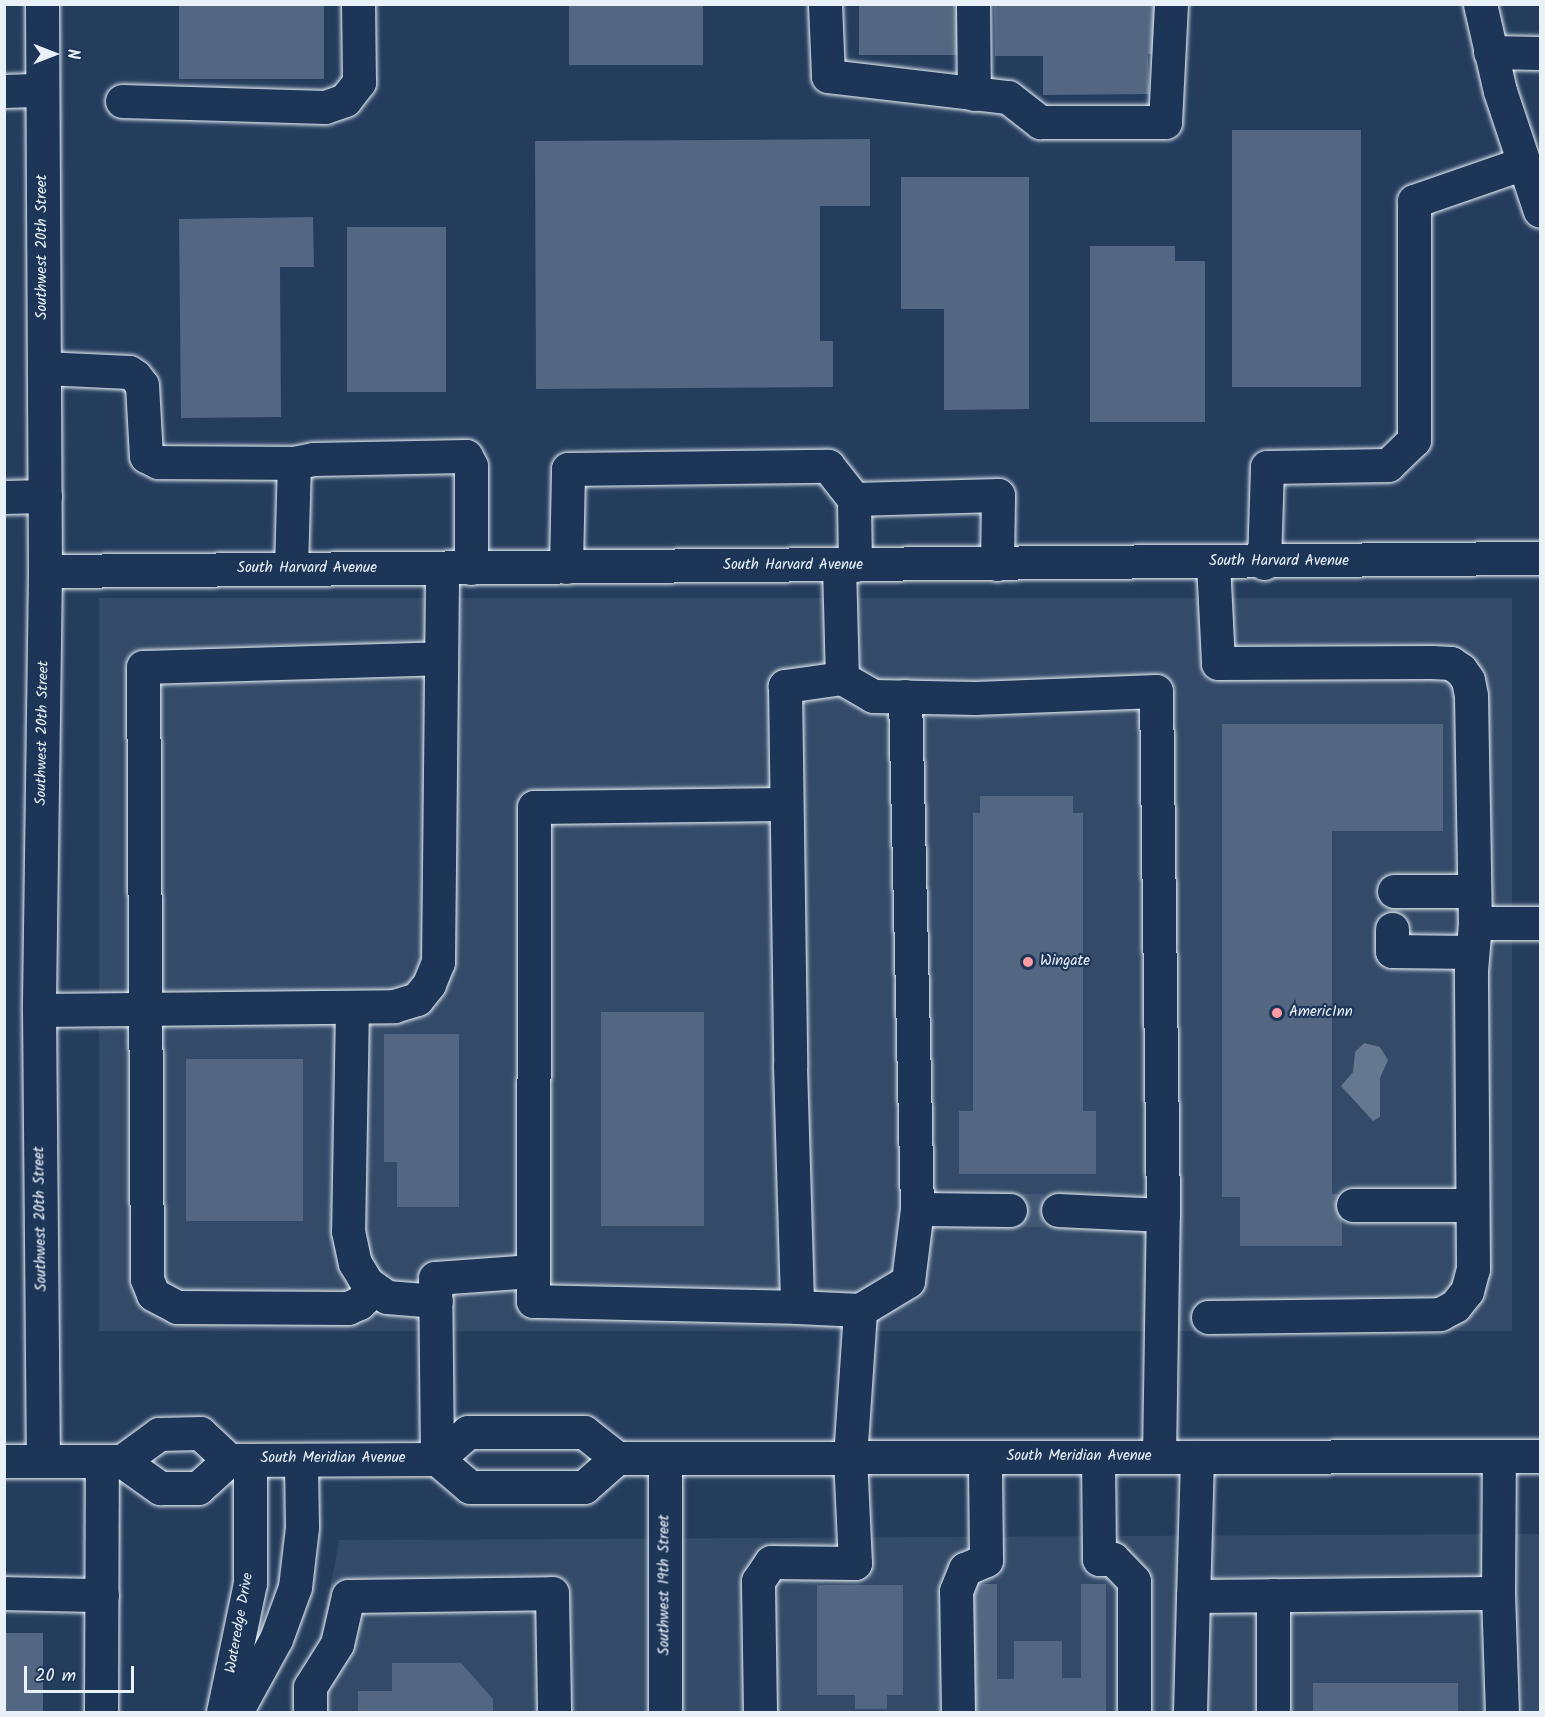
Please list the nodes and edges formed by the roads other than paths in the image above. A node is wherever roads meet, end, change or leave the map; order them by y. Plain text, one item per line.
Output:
1 (42, 4) edge
2 (358, 4) edge
3 (825, 4) edge
4 (973, 4) edge
5 (1171, 4) edge
6 (1480, 4) edge
7 (1490, 52) junction
8 (1540, 53) edge
9 (42, 90) junction
10 (4, 91) edge
11 (974, 93) junction
12 (122, 101) dead end
13 (1524, 163) junction
14 (1540, 211) edge
15 (44, 368) junction
16 (294, 463) junction
17 (45, 496) junction
18 (4, 497) edge
19 (854, 499) junction
20 (1540, 558) edge
21 (1264, 562) junction
22 (1213, 563) junction
23 (997, 564) junction
24 (847, 566) junction
25 (567, 567) junction
26 (457, 568) junction
27 (291, 570) junction
28 (45, 571) junction
29 (441, 658) junction
30 (842, 678) junction
31 (904, 696) junction
32 (786, 804) junction
33 (1394, 891) dead end
34 (1474, 922) junction
35 (1540, 923) edge
36 (1392, 929) dead end
37 (352, 1006) junction
38 (145, 1009) junction
39 (39, 1010) junction
40 (1353, 1205) dead end
41 (1472, 1205) junction
42 (917, 1209) junction
43 (1011, 1210) tunnel mouth
44 (1058, 1210) tunnel mouth
45 (1163, 1215) junction
46 (533, 1271) junction
47 (374, 1289) junction
48 (436, 1301) junction
49 (797, 1307) junction
50 (860, 1310) junction
51 (1208, 1317) dead end
52 (1499, 1456) junction
53 (1540, 1456) edge
54 (985, 1457) junction
55 (1098, 1457) junction
56 (1159, 1457) junction
57 (1197, 1457) junction
58 (617, 1458) junction
59 (665, 1458) junction
60 (850, 1458) junction
61 (437, 1459) junction
62 (240, 1460) junction
63 (301, 1460) junction
64 (4, 1461) edge
65 (43, 1461) junction
66 (112, 1461) junction
67 (4, 1593) edge
68 (1498, 1593) junction
69 (102, 1595) junction
70 (1273, 1595) junction
71 (1193, 1596) junction
72 (101, 1713) edge
73 (223, 1713) edge
74 (236, 1713) edge
75 (310, 1713) edge
76 (554, 1713) edge
77 (665, 1713) edge
78 (760, 1713) edge
79 (958, 1713) edge
80 (1134, 1713) edge
81 (1190, 1713) edge
82 (1273, 1713) edge
83 (1502, 1713) edge

1 - 9 street, Southwest 20th Street
2 - 12 street
3 - 11 street
4 - 11 street
5 - 11 street
6 - 7 street
7 - 8 street
7 - 13 street
9 - 10 street
9 - 15 street, Southwest 20th Street
13 - 14 street
13 - 21 street
15 - 16 street
15 - 17 street, Southwest 20th Street
16 - 26 street
16 - 27 street
17 - 18 street
17 - 28 street, Southwest 20th Street
19 - 23 street
19 - 24 street
19 - 25 street
20 - 21 street, South Harvard Avenue
21 - 22 street, South Harvard Avenue
22 - 23 street, South Harvard Avenue
22 - 34 street
23 - 24 street, South Harvard Avenue
24 - 25 street, South Harvard Avenue
24 - 30 street
25 - 26 street, South Harvard Avenue
26 - 27 street, South Harvard Avenue
26 - 29 street
27 - 28 street, South Harvard Avenue
28 - 39 street, Southwest 20th Street
29 - 37 street
29 - 38 street
30 - 31 street
30 - 32 street
31 - 42 street
31 - 45 street
32 - 46 street
32 - 49 street
33 - 34 street
34 - 35 street
34 - 36 street
34 - 41 street
37 - 38 street
37 - 47 street
38 - 39 street
38 - 47 street
39 - 65 street, Southwest 20th Street
40 - 41 street
41 - 51 street
42 - 43 street
42 - 50 street
44 - 45 street
45 - 56 street
46 - 48 street
46 - 49 street
47 - 48 street
48 - 61 street
49 - 50 street
50 - 60 street
52 - 53 street, South Meridian Avenue
52 - 57 street, South Meridian Avenue
52 - 68 street
54 - 55 street, South Meridian Avenue
54 - 60 street, South Meridian Avenue
54 - 79 street
55 - 56 street, South Meridian Avenue
55 - 80 street
56 - 57 street, South Meridian Avenue
57 - 71 street
58 - 59 street, South Meridian Avenue
58 - 61 street
58 - 61 street
59 - 60 street, South Meridian Avenue
59 - 77 street, Southwest 19th Street
60 - 78 street
61 - 63 street, South Meridian Avenue
62 - 63 street, South Meridian Avenue
62 - 66 street
62 - 66 street
62 - 73 street, Wateredge Drive
63 - 74 street, Wateredge Drive
64 - 65 street
65 - 66 street
66 - 69 street
67 - 69 street
68 - 70 street
68 - 83 street
69 - 72 street
70 - 71 street
70 - 82 street
71 - 81 street
75 - 76 street

